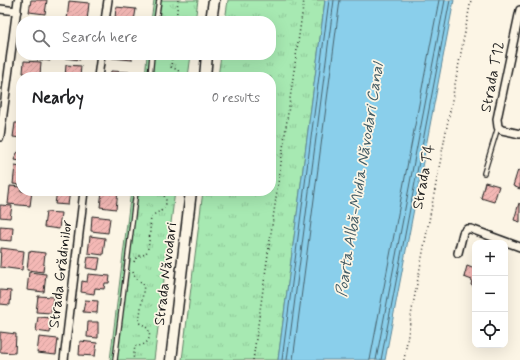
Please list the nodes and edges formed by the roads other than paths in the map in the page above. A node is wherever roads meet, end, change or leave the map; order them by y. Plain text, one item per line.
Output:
1 (18, 0) edge
2 (108, 0) edge
3 (159, 0) edge
4 (214, 0) edge
5 (0, 9) edge
6 (520, 10) edge
7 (17, 11) junction
8 (16, 16) edge
9 (106, 16) edge
10 (157, 16) edge
11 (212, 16) edge
12 (16, 18) edge
13 (100, 60) edge
14 (152, 60) edge
15 (207, 60) edge
16 (99, 72) edge
17 (150, 72) edge
18 (205, 72) edge
19 (498, 127) junction
20 (520, 134) edge
21 (0, 137) edge
22 (484, 173) dead end
23 (83, 196) edge
24 (135, 196) edge
25 (190, 196) edge
26 (520, 247) edge
27 (458, 253) dead end
28 (64, 360) edge
29 (115, 360) edge
30 (171, 360) edge

1 - 7 street
2 - 9 street
3 - 10 lane
4 - 11 main road
5 - 7 street
6 - 19 street, Strada T12
7 - 8 street
12 - 21 street
13 - 16 street
14 - 17 lane
15 - 18 main road
19 - 20 street, Strada T12
19 - 22 lane
23 - 28 street, Strada Grădinilor
24 - 29 lane
25 - 30 main road, Strada Năvodari
26 - 27 street

